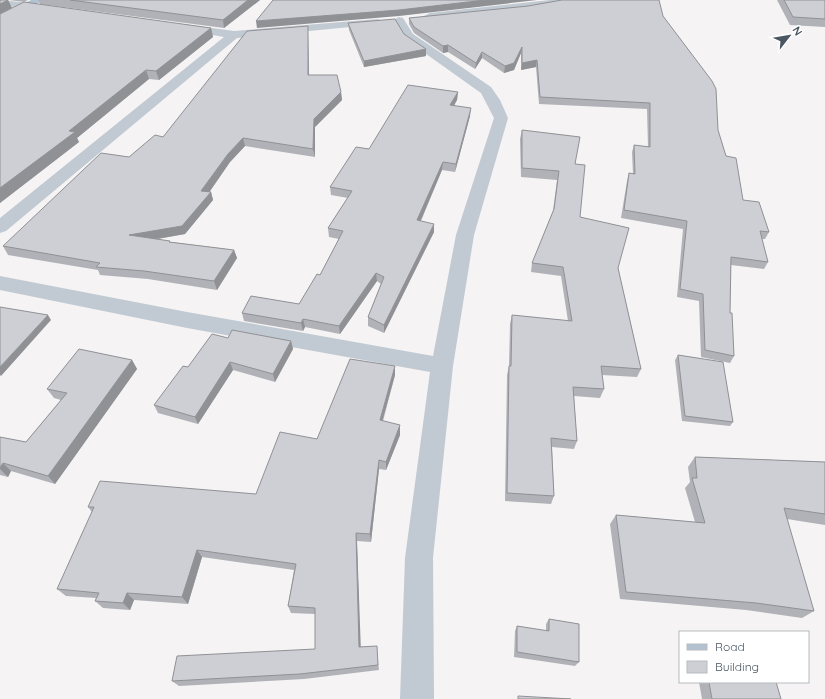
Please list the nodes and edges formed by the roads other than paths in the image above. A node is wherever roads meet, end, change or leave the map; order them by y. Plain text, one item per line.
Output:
1 (570, 0) edge
2 (0, 2) edge
3 (34, 3) edge
4 (60, 10) edge
5 (411, 19) junction
6 (0, 20) edge
7 (171, 26) edge
8 (234, 35) junction
9 (0, 227) edge
10 (0, 283) edge
11 (442, 366) junction
12 (417, 699) edge

1 - 5 street
2 - 3 street
3 - 4 street
3 - 6 main road
5 - 8 street
5 - 11 street
7 - 8 street
8 - 9 street
10 - 11 street
11 - 12 street

